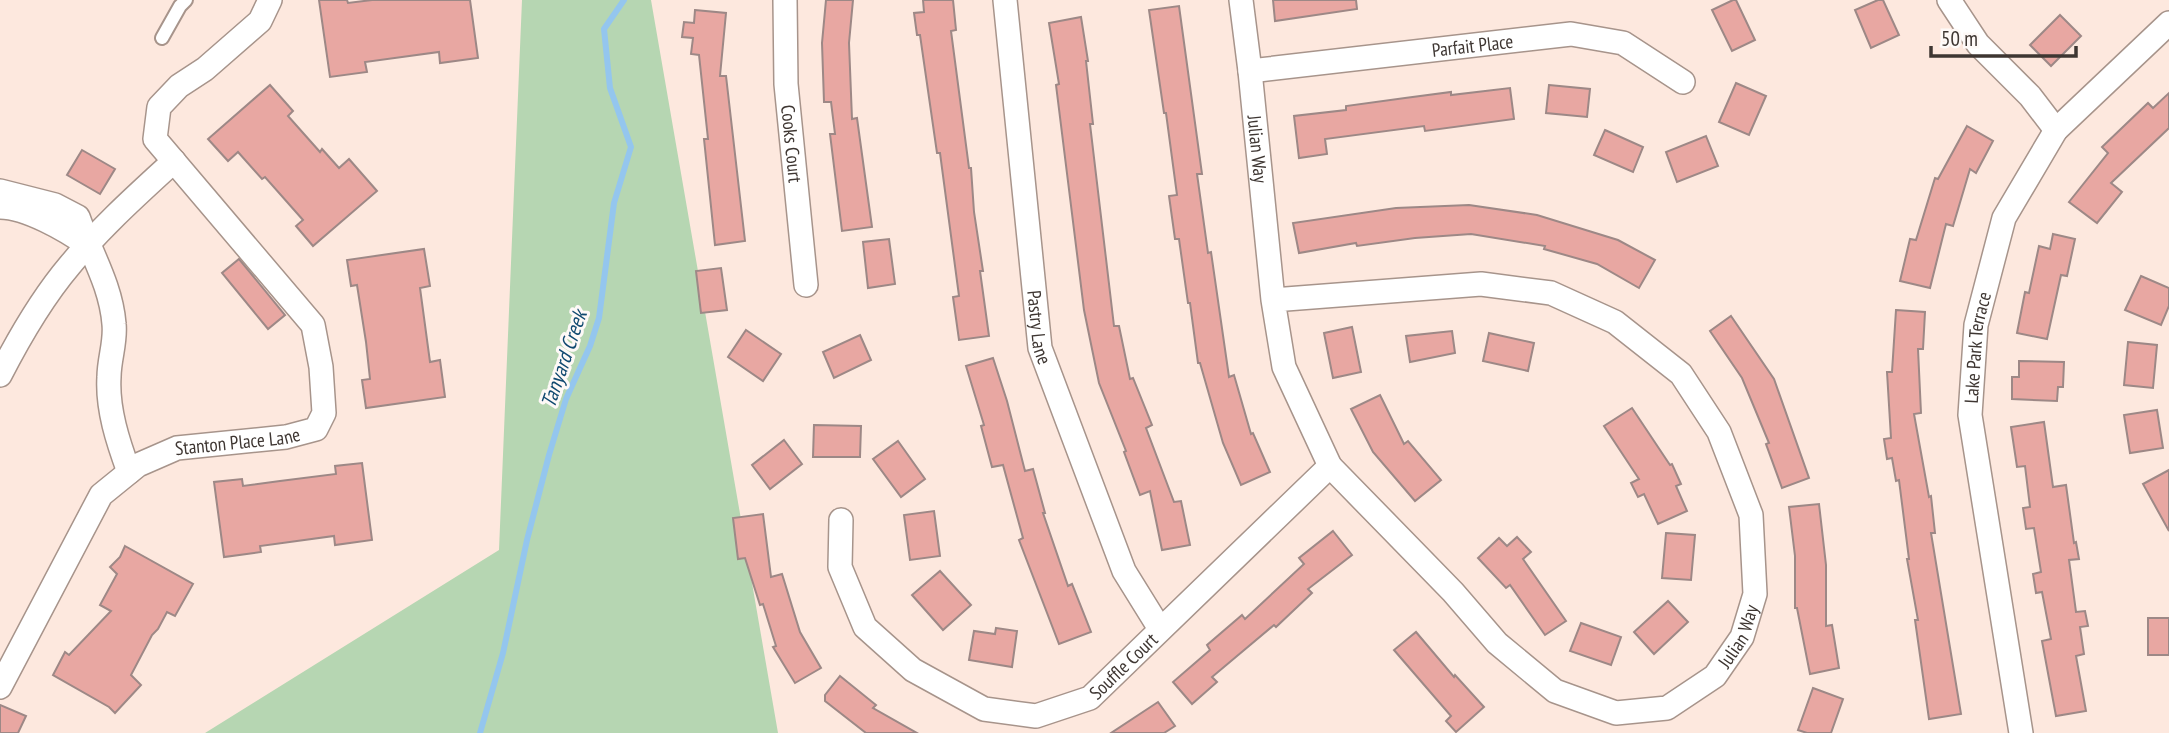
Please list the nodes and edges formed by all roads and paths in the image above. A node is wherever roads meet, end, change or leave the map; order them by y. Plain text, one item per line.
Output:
1 (186, 0) edge
2 (270, 0) edge
3 (785, 0) edge
4 (1005, 0) edge
5 (1241, 0) edge
6 (1949, 0) edge
7 (2169, 23) edge
8 (162, 38) dead end
9 (1250, 71) junction
10 (1683, 82) dead end
11 (2056, 130) junction
12 (174, 161) junction
13 (0, 191) edge
14 (0, 206) edge
15 (0, 221) edge
16 (88, 244) junction
17 (806, 285) dead end
18 (1273, 300) junction
19 (0, 375) edge
20 (1330, 466) junction
21 (129, 472) junction
22 (841, 520) dead end
23 (1160, 629) junction
24 (0, 687) edge
25 (2021, 733) edge

1 - 8 lane
2 - 12 street, Stanton Place Lane
3 - 17 street, Cooks Court
4 - 23 street, Pastry Lane
5 - 9 street, Julian Way
6 - 11 street
7 - 11 street, Lake Park Terrace
9 - 10 street, Parfait Place
9 - 18 street, Julian Way
11 - 25 street, Lake Park Terrace
12 - 16 street
12 - 21 street, Stanton Place Lane
13 - 16 street
14 - 16 street
15 - 16 street
16 - 19 street
16 - 21 street
18 - 20 street, Julian Way
18 - 20 street, Julian Way
20 - 23 street, Souffle Court
21 - 24 street, Stanton Place Lane
22 - 23 street, Souffle Court

